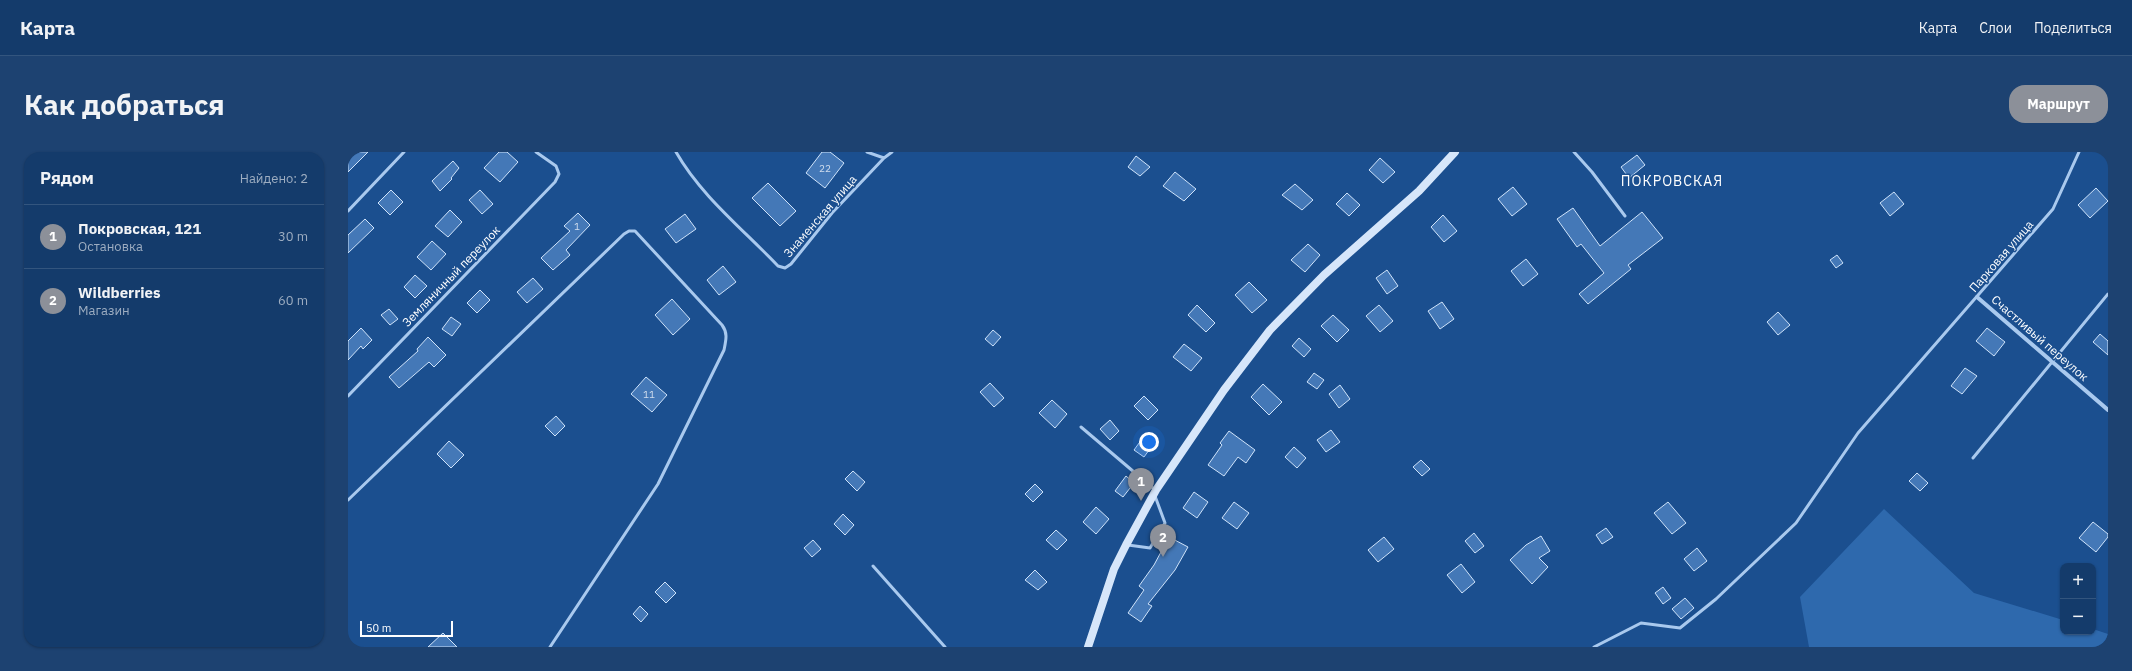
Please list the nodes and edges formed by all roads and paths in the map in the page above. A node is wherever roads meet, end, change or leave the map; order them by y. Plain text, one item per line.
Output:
1 (404, 152) edge
2 (536, 152) edge
3 (676, 152) edge
4 (867, 152) edge
5 (892, 152) edge
6 (1455, 152) edge
7 (1574, 152) edge
8 (2079, 152) edge
9 (884, 158) junction
10 (348, 211) edge
11 (1625, 216) dead end
12 (2108, 294) edge
13 (1977, 297) junction
14 (2052, 362) junction
15 (348, 396) edge
16 (2108, 410) edge
17 (1081, 427) dead end
18 (1973, 458) dead end
19 (1155, 492) junction
20 (348, 500) edge
21 (1126, 545) junction
22 (873, 566) dead end
23 (550, 647) edge
24 (945, 647) edge
25 (1088, 647) edge
26 (1594, 647) edge

1 - 10 lane
2 - 15 lane, Земляничный переулок
3 - 9 lane, Знаменская улица
4 - 9 lane
5 - 9 lane
6 - 19 main road
7 - 11 lane
8 - 13 lane, Парковая улица
12 - 14 lane
13 - 14 street, Счастливый переулок
13 - 26 lane, Парковая улица
14 - 16 street, Счастливый переулок
14 - 18 lane
17 - 19 lane
19 - 21 main road
19 - 21 lane
20 - 23 lane
21 - 25 main road
22 - 24 lane

